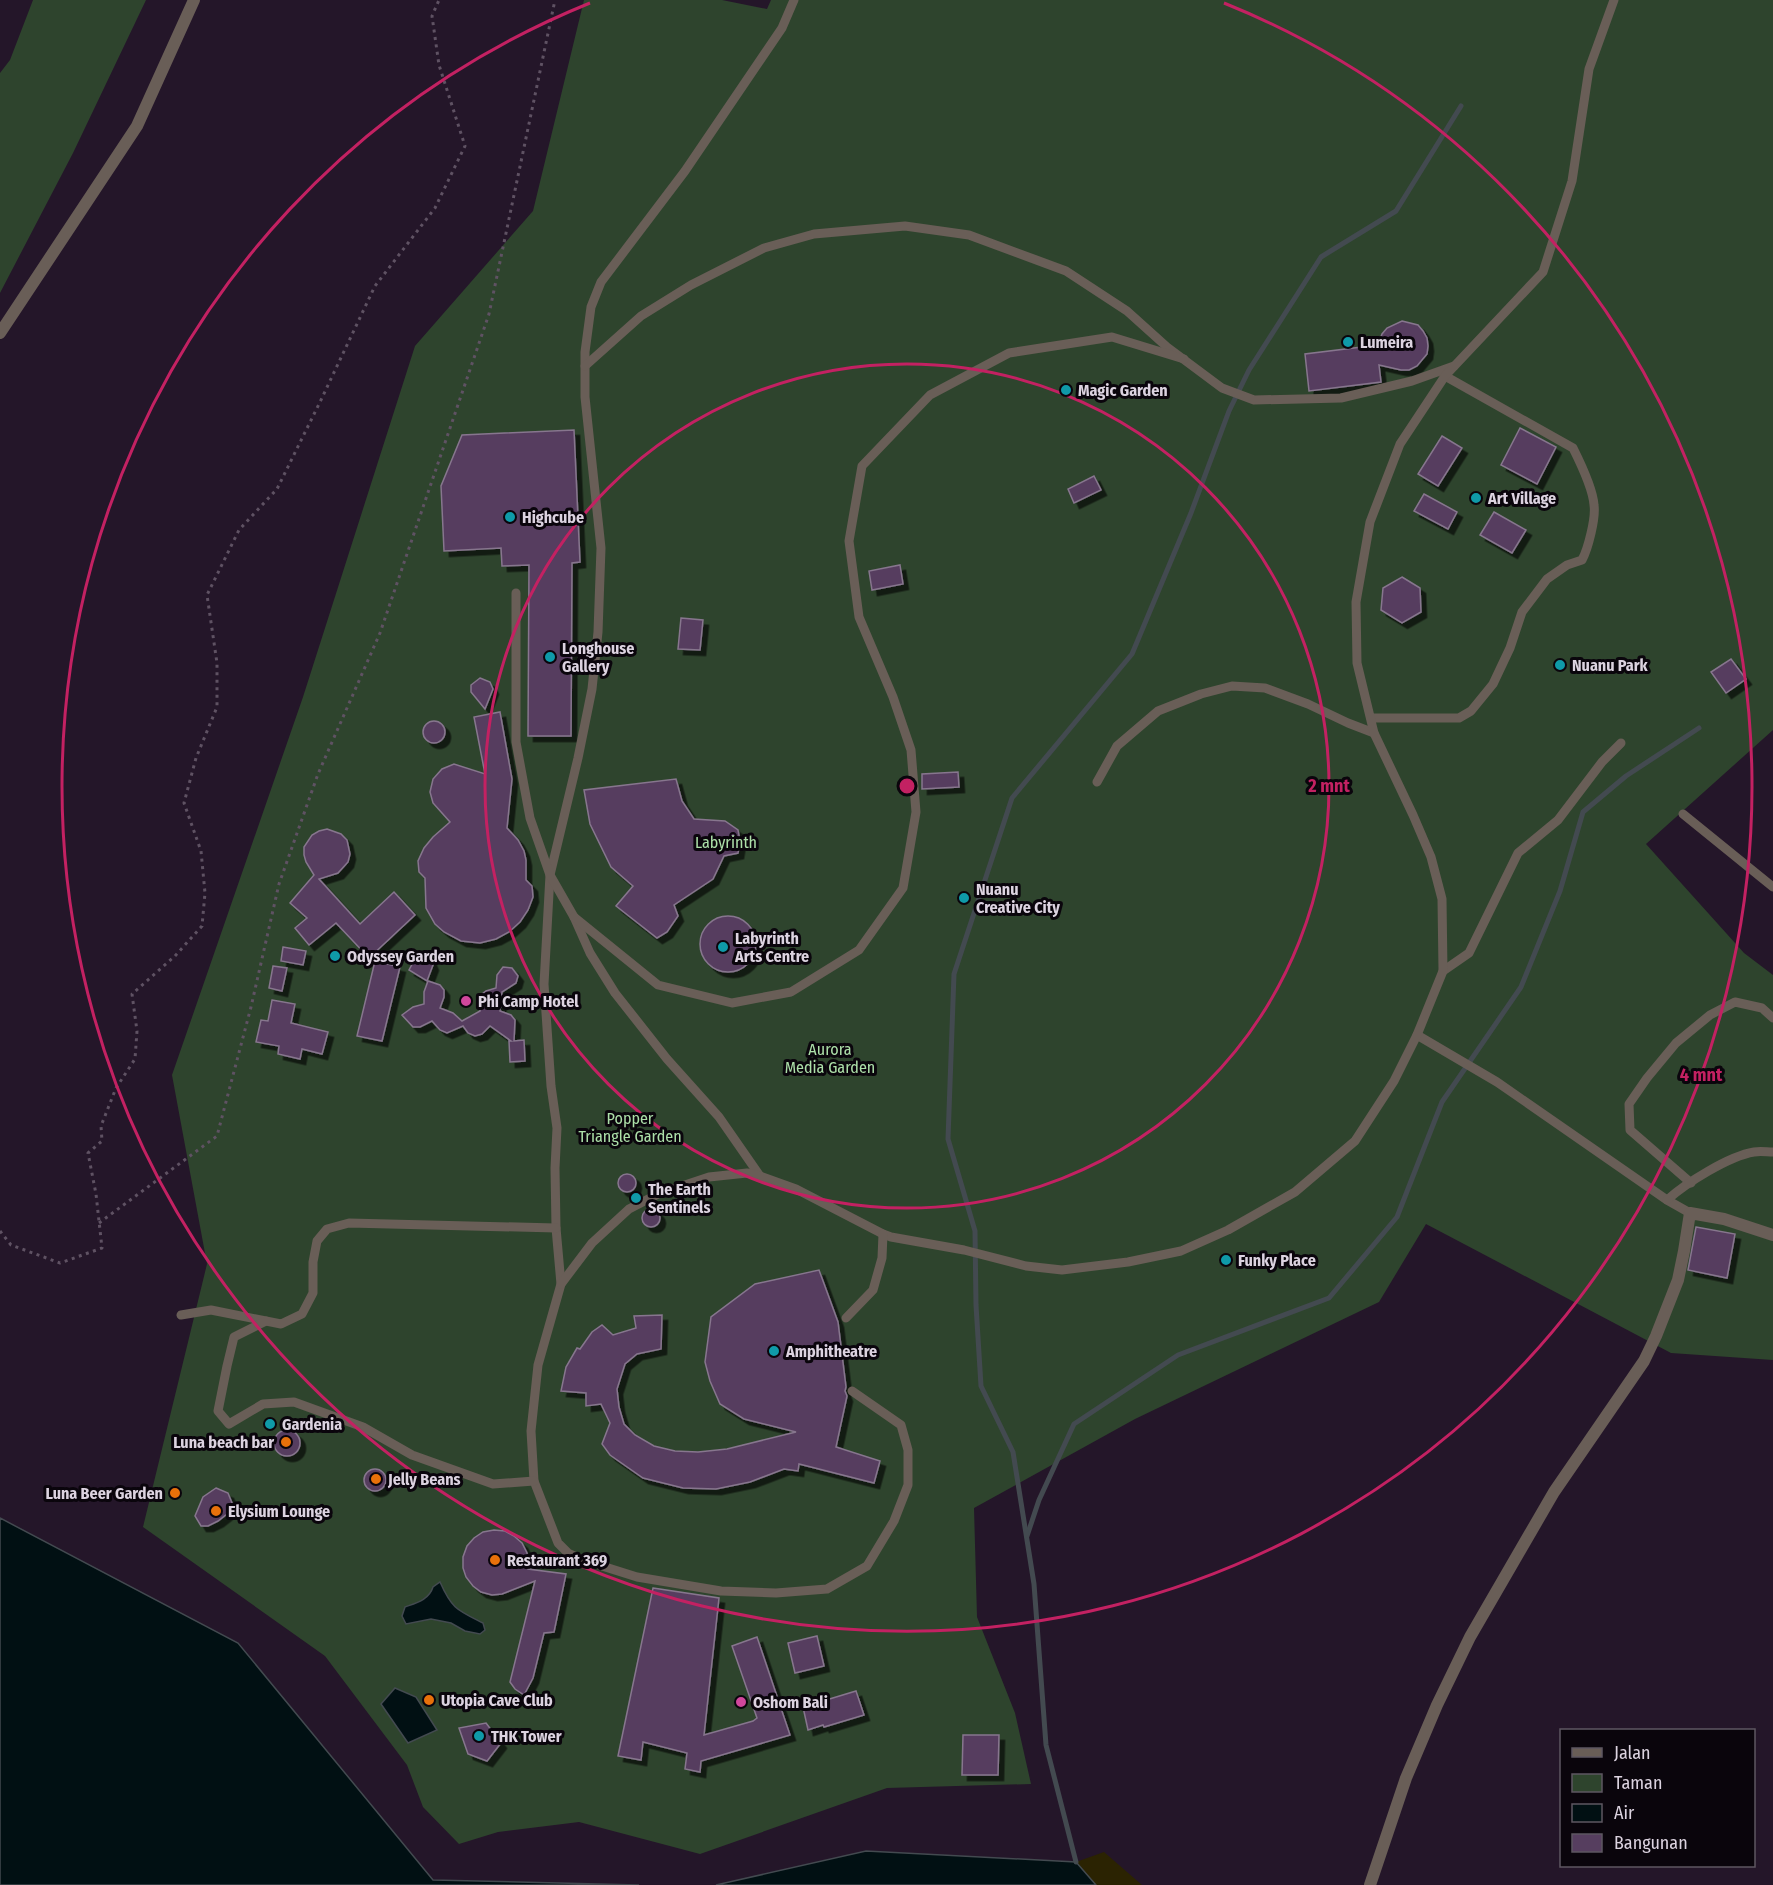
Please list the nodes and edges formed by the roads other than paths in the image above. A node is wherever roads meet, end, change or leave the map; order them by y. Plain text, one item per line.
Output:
1 (194, 0) edge
2 (794, 0) edge
3 (1614, 0) edge
4 (0, 333) edge
5 (1184, 359) junction
6 (1457, 365) junction
7 (585, 366) junction
8 (1445, 376) junction
9 (516, 593) dead end
10 (1371, 718) junction
11 (1374, 733) junction
12 (1621, 743) dead end
13 (1097, 782) dead end
14 (1683, 814) dead end
15 (550, 875) junction
16 (1773, 886) edge
17 (574, 917) junction
18 (1443, 971) junction
19 (1773, 1018) edge
20 (1417, 1035) junction
21 (1773, 1152) edge
22 (760, 1176) junction
23 (1690, 1183) junction
24 (1667, 1200) junction
25 (1690, 1213) junction
26 (556, 1228) junction
27 (883, 1234) junction
28 (1773, 1235) edge
29 (561, 1284) junction
30 (181, 1315) dead end
31 (846, 1318) dead end
32 (266, 1321) junction
33 (852, 1391) dead end
34 (534, 1481) junction
35 (1370, 1885) edge

1 - 4 street
2 - 7 lane
3 - 6 lane
5 - 6 lane
5 - 7 lane
5 - 17 lane
6 - 8 lane
7 - 15 lane
8 - 10 lane
8 - 10 lane
9 - 15 lane
10 - 11 lane
11 - 13 lane
11 - 18 lane
12 - 18 lane
14 - 16 lane
15 - 17 lane
15 - 26 lane
17 - 22 lane
18 - 20 lane
19 - 23 lane
20 - 24 lane
20 - 27 lane
21 - 23 lane
22 - 27 lane
22 - 29 lane
23 - 24 lane
24 - 25 lane
25 - 28 street
25 - 35 street
26 - 29 lane
26 - 32 lane
27 - 31 lane
29 - 34 lane
30 - 32 lane
32 - 34 lane
33 - 34 lane

